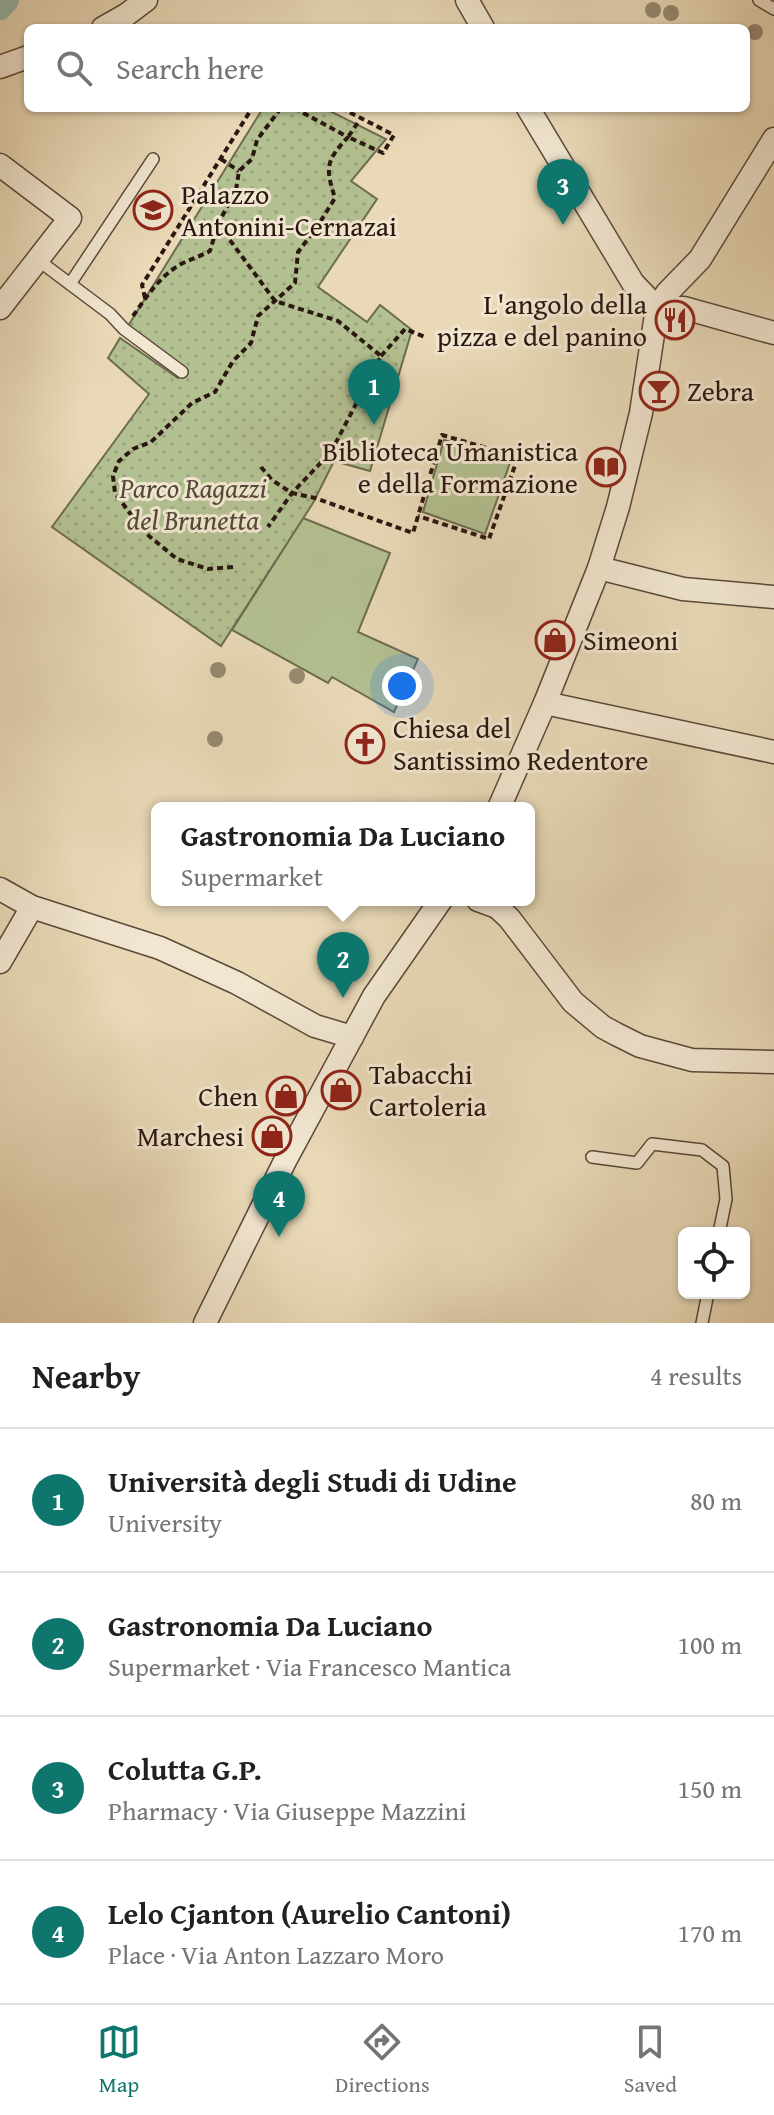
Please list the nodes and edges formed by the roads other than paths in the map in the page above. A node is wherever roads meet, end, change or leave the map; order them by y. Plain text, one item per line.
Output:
1 (146, 0) edge
2 (467, 0) edge
3 (759, 0) edge
4 (774, 9) edge
5 (114, 24) edge
6 (481, 24) edge
7 (24, 58) edge
8 (0, 67) edge
9 (530, 112) edge
10 (774, 139) edge
11 (153, 159) dead end
12 (0, 165) edge
13 (38, 260) junction
14 (70, 284) junction
15 (0, 308) edge
16 (657, 308) junction
17 (774, 333) edge
18 (182, 372) dead end
19 (599, 568) junction
20 (774, 597) edge
21 (545, 703) junction
22 (774, 752) edge
23 (502, 802) edge
24 (0, 889) edge
25 (437, 906) edge
26 (494, 906) edge
27 (32, 907) junction
28 (0, 962) edge
29 (352, 1037) junction
30 (774, 1062) edge
31 (592, 1157) dead end
32 (720, 1227) edge
33 (707, 1299) edge
34 (205, 1323) edge
35 (702, 1323) edge

1 - 5 street
2 - 6 street
3 - 4 lane
7 - 8 street
9 - 16 street
10 - 16 street
11 - 14 lane
12 - 13 street
13 - 14 lane
13 - 15 street
14 - 18 lane
16 - 17 street
16 - 19 street
19 - 20 street
19 - 21 street
21 - 22 street
21 - 23 street
24 - 27 street
25 - 29 street
26 - 30 street
27 - 28 street
27 - 29 street
29 - 34 street
31 - 32 lane
33 - 35 lane

